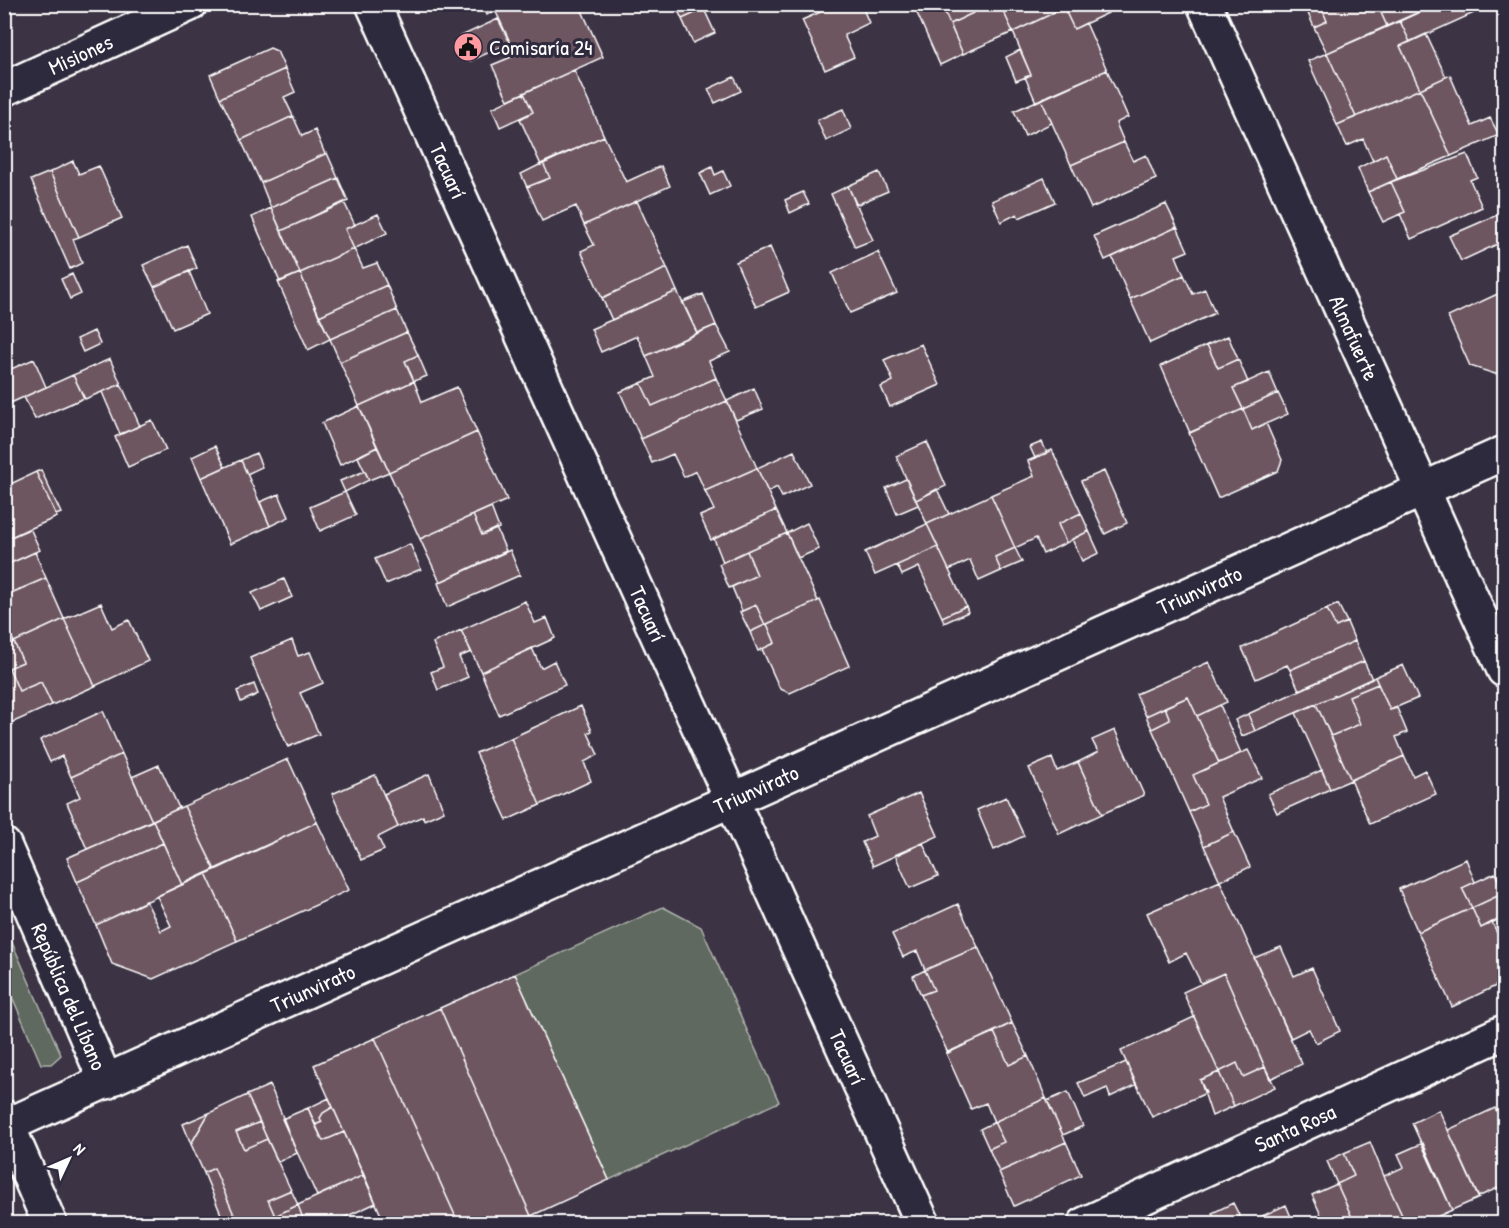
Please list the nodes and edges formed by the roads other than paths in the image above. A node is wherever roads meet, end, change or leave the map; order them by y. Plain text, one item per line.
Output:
1 (190, 4) edge
2 (373, 4) edge
3 (1204, 4) edge
4 (4, 89) edge
5 (1504, 453) edge
6 (1423, 490) junction
7 (1504, 670) edge
8 (732, 800) junction
9 (4, 845) edge
10 (1504, 1032) edge
11 (106, 1082) junction
12 (6, 1121) edge
13 (50, 1224) edge
14 (923, 1224) edge
15 (1085, 1224) edge

1 - 4 street, Misiones
2 - 8 street, Tacuarí
3 - 6 street, Almafuerte
5 - 6 street, Triunvirato
6 - 7 street, Almafuerte
6 - 8 street, Triunvirato
8 - 11 street, Triunvirato
8 - 14 street, Tacuarí
9 - 11 street, República del Líbano
10 - 15 street, Santa Rosa
11 - 12 street, Triunvirato
12 - 13 street

